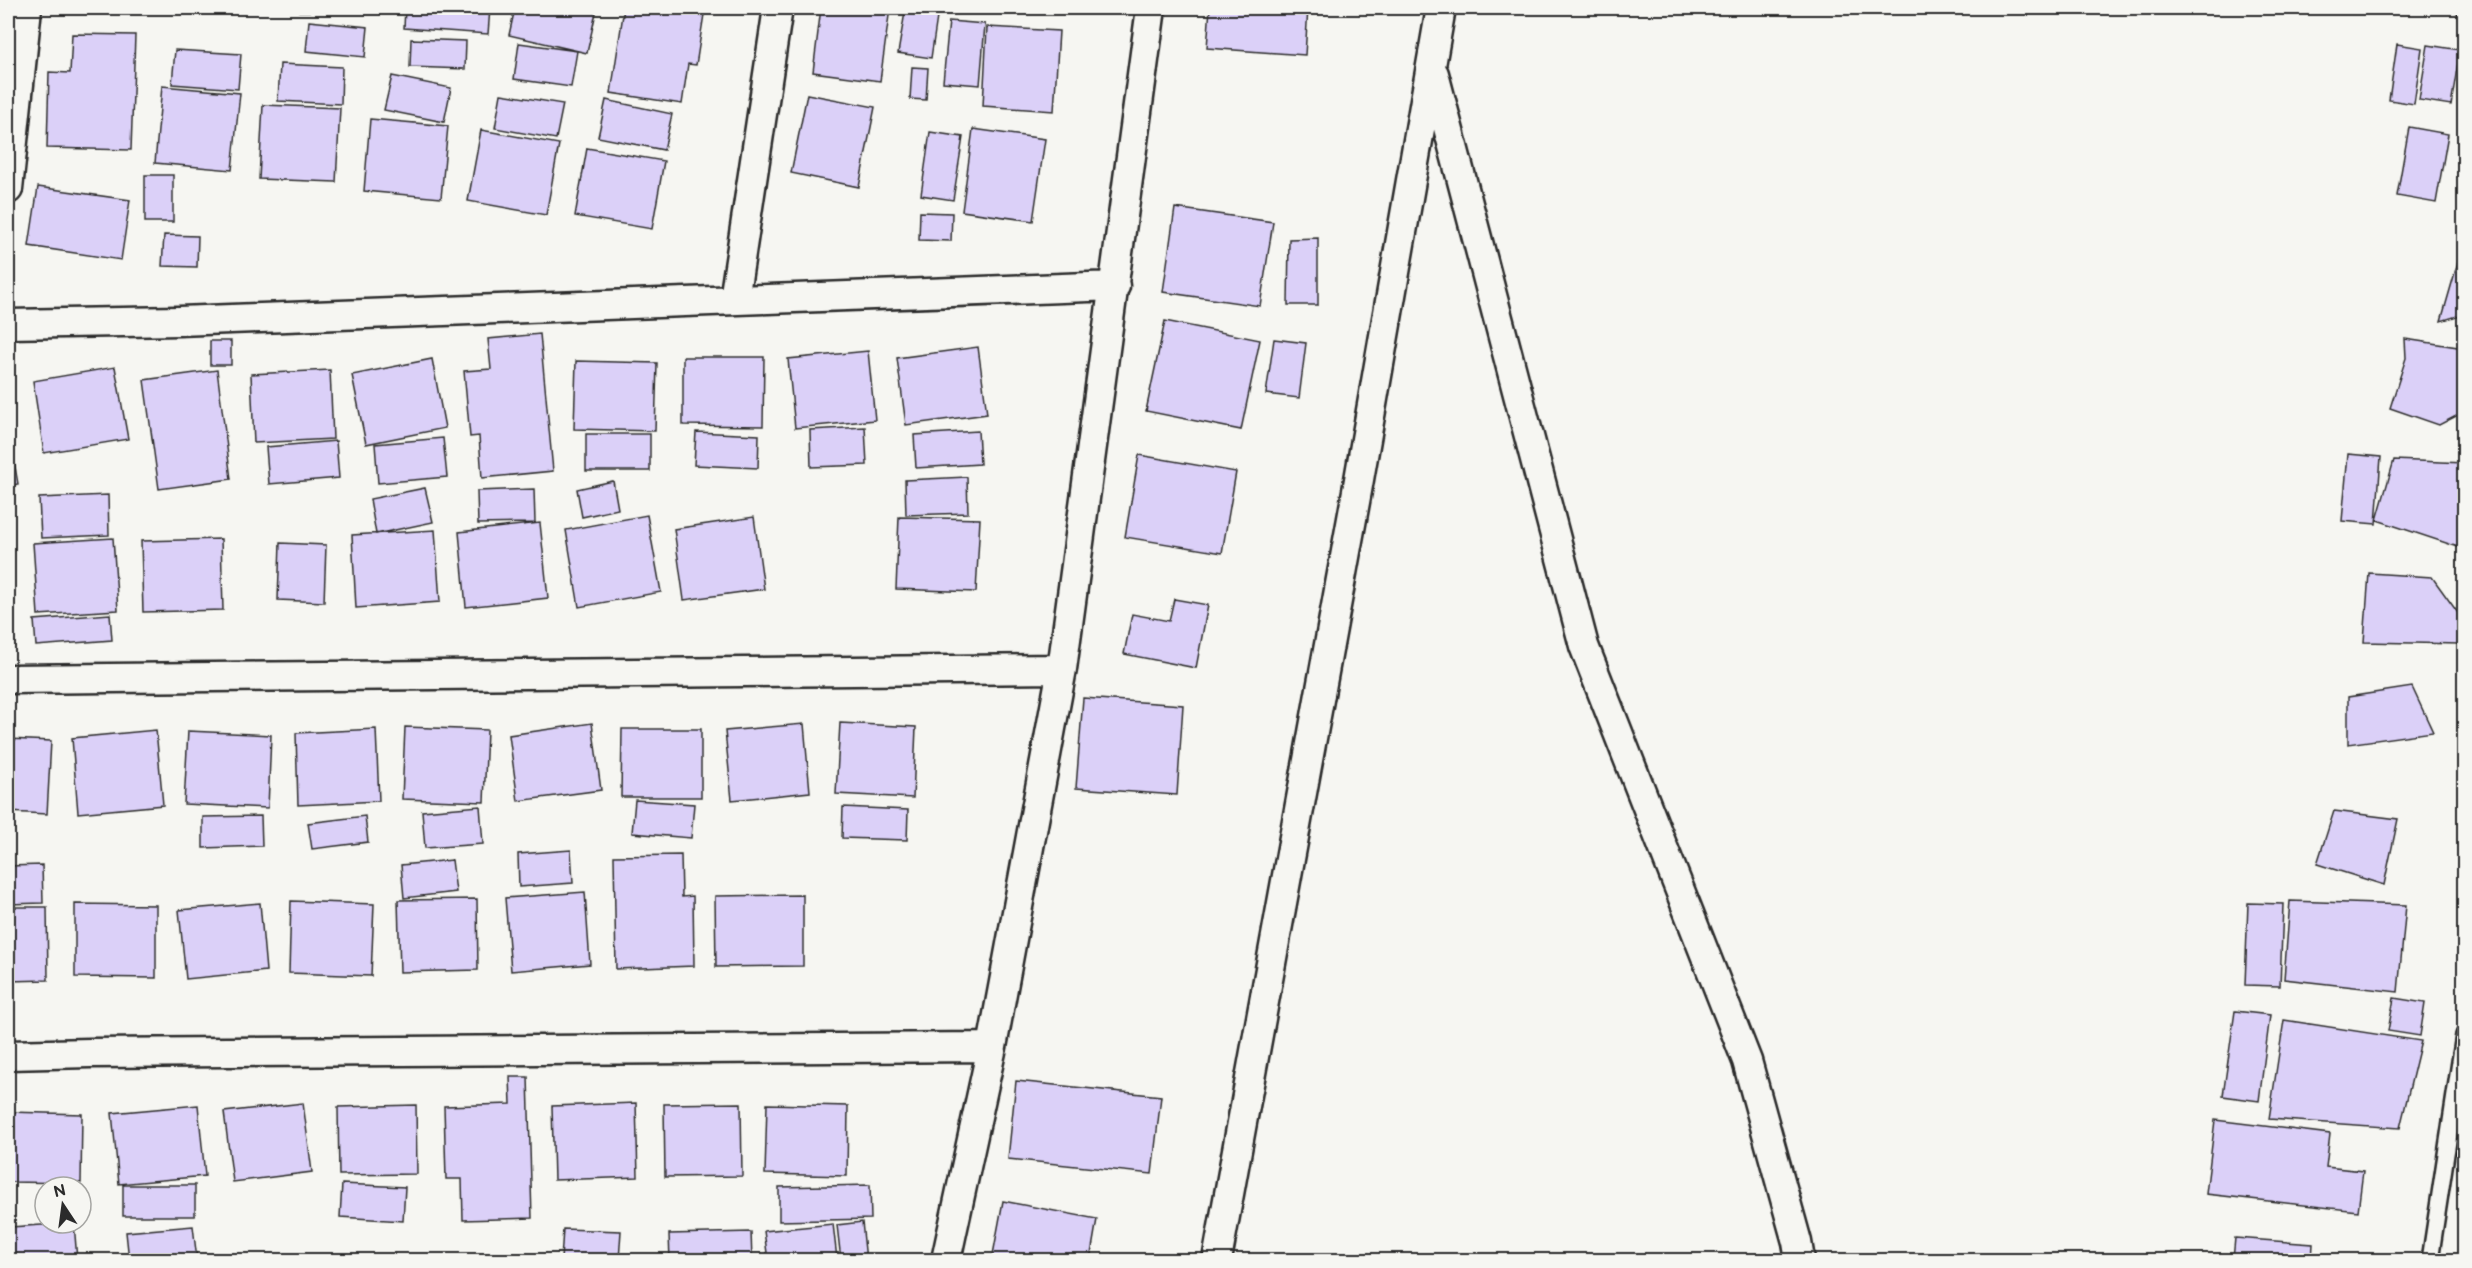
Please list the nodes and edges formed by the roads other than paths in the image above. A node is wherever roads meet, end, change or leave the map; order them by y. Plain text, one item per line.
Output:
1 (27, 8) edge
2 (778, 8) edge
3 (1151, 8) edge
4 (1441, 8) edge
5 (1431, 63) junction
6 (8, 189) edge
7 (1115, 286) junction
8 (734, 300) junction
9 (8, 324) edge
10 (1062, 669) junction
11 (8, 679) edge
12 (2464, 1035) edge
13 (992, 1047) junction
14 (2463, 1052) edge
15 (8, 1055) edge
16 (946, 1260) edge
17 (1217, 1260) edge
18 (1800, 1260) edge
19 (2430, 1260) edge

1 - 6 street
2 - 8 street
3 - 7 street
4 - 5 street
5 - 17 street
5 - 18 street
7 - 8 street
7 - 10 street
8 - 9 street
10 - 11 street
10 - 13 street
12 - 14 lane
13 - 15 street
13 - 16 street
14 - 19 lane

